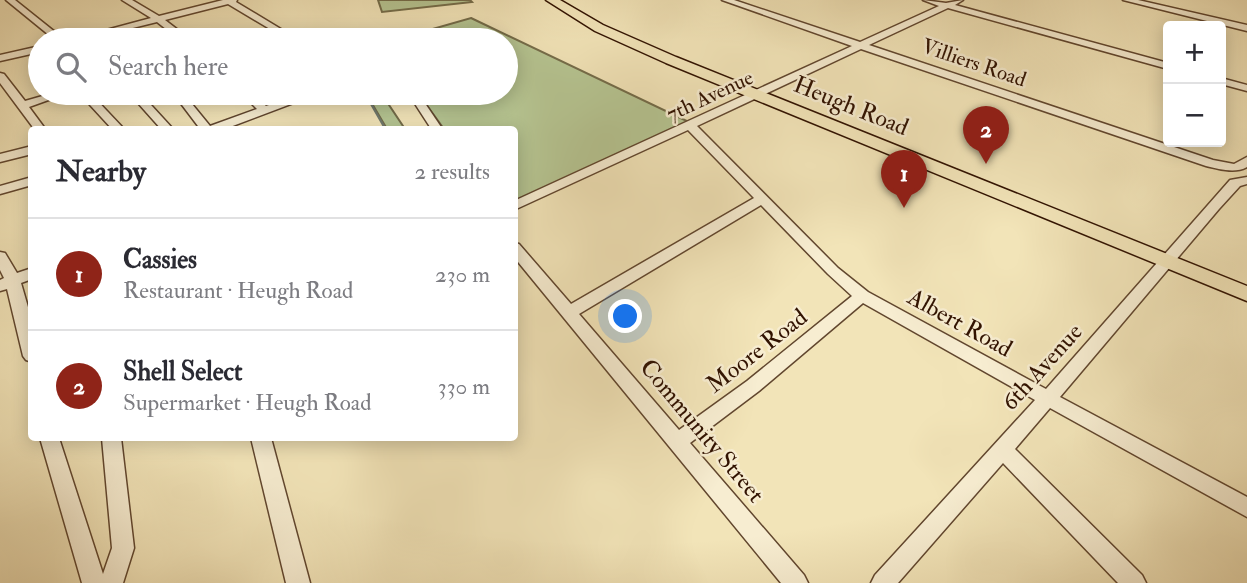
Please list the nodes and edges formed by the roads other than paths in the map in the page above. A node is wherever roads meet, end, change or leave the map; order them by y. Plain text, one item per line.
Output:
1 (10, 0) edge
2 (126, 0) edge
3 (552, 0) edge
4 (558, 0) edge
5 (726, 0) edge
6 (927, 0) edge
7 (959, 0) edge
8 (1127, 0) edge
9 (231, 1) edge
10 (947, 5) junction
11 (160, 20) junction
12 (45, 28) edge
13 (138, 28) edge
14 (170, 28) edge
15 (275, 28) edge
16 (1247, 28) edge
17 (631, 43) junction
18 (860, 45) junction
19 (28, 54) edge
20 (0, 58) edge
21 (1163, 65) edge
22 (0, 76) edge
23 (1226, 82) edge
24 (1247, 88) edge
25 (756, 96) junction
26 (28, 104) edge
27 (24, 105) junction
28 (96, 105) edge
29 (145, 105) edge
30 (188, 105) edge
31 (259, 105) edge
32 (282, 105) edge
33 (421, 105) edge
34 (265, 111) junction
35 (38, 126) edge
36 (116, 126) edge
37 (165, 126) edge
38 (205, 126) edge
39 (220, 126) edge
40 (435, 126) edge
41 (691, 126) junction
42 (28, 151) edge
43 (0, 158) edge
44 (1240, 171) edge
45 (28, 182) edge
46 (0, 190) edge
47 (764, 198) junction
48 (518, 205) edge
49 (518, 252) edge
50 (0, 257) edge
51 (1168, 262) junction
52 (28, 275) edge
53 (6, 283) edge
54 (1247, 294) edge
55 (862, 296) junction
56 (570, 312) junction
57 (28, 336) edge
58 (1047, 398) junction
59 (679, 440) junction
60 (51, 441) edge
61 (112, 441) edge
62 (262, 441) edge
63 (1002, 449) junction
64 (1247, 508) edge
65 (94, 583) edge
66 (111, 583) edge
67 (298, 583) edge
68 (796, 583) edge
69 (883, 583) edge
70 (1133, 583) edge

1 - 12 street
2 - 11 street
3 - 17 main road, Heugh Road
4 - 17 main road, Heugh Road
5 - 18 street, Villiers Road
6 - 10 street
7 - 10 street, 7th Avenue
8 - 16 street
9 - 11 street
9 - 15 street
10 - 18 street, 7th Avenue
10 - 21 street
11 - 13 street
11 - 14 street
17 - 25 main road, Heugh Road
18 - 25 street, 7th Avenue
18 - 44 street, Villiers Road
19 - 20 street
22 - 27 street
23 - 24 street
25 - 41 street, 7th Avenue
25 - 51 main road, Heugh Road
26 - 27 street
27 - 35 street
28 - 36 street
29 - 37 street
30 - 38 street
31 - 34 street
32 - 34 street
33 - 40 street
34 - 39 street
41 - 47 street, Albert Road
41 - 48 street, 7th Avenue
42 - 43 street
44 - 51 street, 6th Avenue
45 - 46 street
47 - 55 street, Albert Road
47 - 56 street
49 - 56 street, Community Street
50 - 53 street
51 - 54 main road, Heugh Road
51 - 58 street, 6th Avenue
52 - 53 street
53 - 57 street
55 - 58 street, Albert Road
55 - 59 street, Moore Road
56 - 59 street, Community Street
58 - 63 street, 6th Avenue
58 - 64 street, Albert Road
59 - 68 street, Community Street
60 - 65 street
61 - 66 street
62 - 67 street
63 - 69 street, 6th Avenue
63 - 70 street

